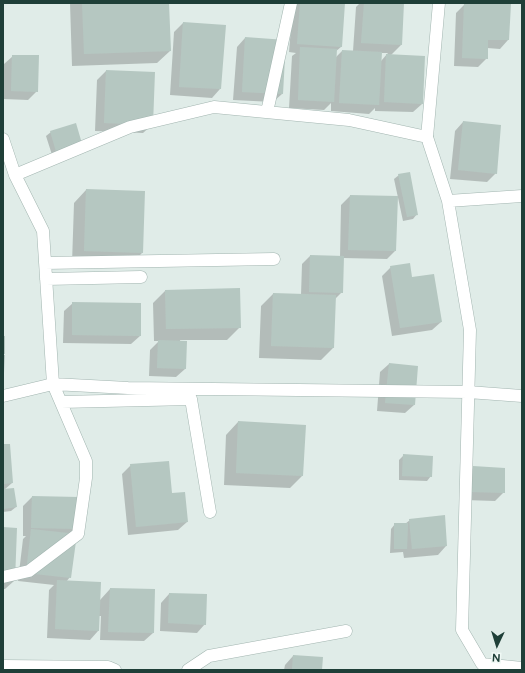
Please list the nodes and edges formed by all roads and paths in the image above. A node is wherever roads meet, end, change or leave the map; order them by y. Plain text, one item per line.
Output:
1 (291, 3) edge
2 (439, 3) edge
3 (267, 112) junction
4 (427, 137) junction
5 (3, 139) edge
6 (15, 175) junction
7 (522, 196) edge
8 (448, 201) junction
9 (274, 259) dead end
10 (46, 263) junction
11 (141, 278) dead end
12 (46, 279) junction
13 (53, 384) junction
14 (468, 392) junction
15 (3, 396) edge
16 (522, 396) edge
17 (61, 402) junction
18 (210, 512) dead end
19 (3, 577) edge
20 (346, 631) dead end
21 (3, 666) edge
22 (522, 668) edge
23 (115, 670) edge
24 (188, 670) edge

1 - 3 street
2 - 4 street
3 - 4 street
3 - 6 street
4 - 8 street
5 - 6 street
6 - 10 street
7 - 8 street
8 - 14 street
9 - 10 street
10 - 12 street
11 - 12 street
12 - 13 street
13 - 14 street
13 - 15 street
13 - 17 street
14 - 16 street
14 - 22 street
17 - 18 street
17 - 19 street
20 - 24 street
21 - 23 street

